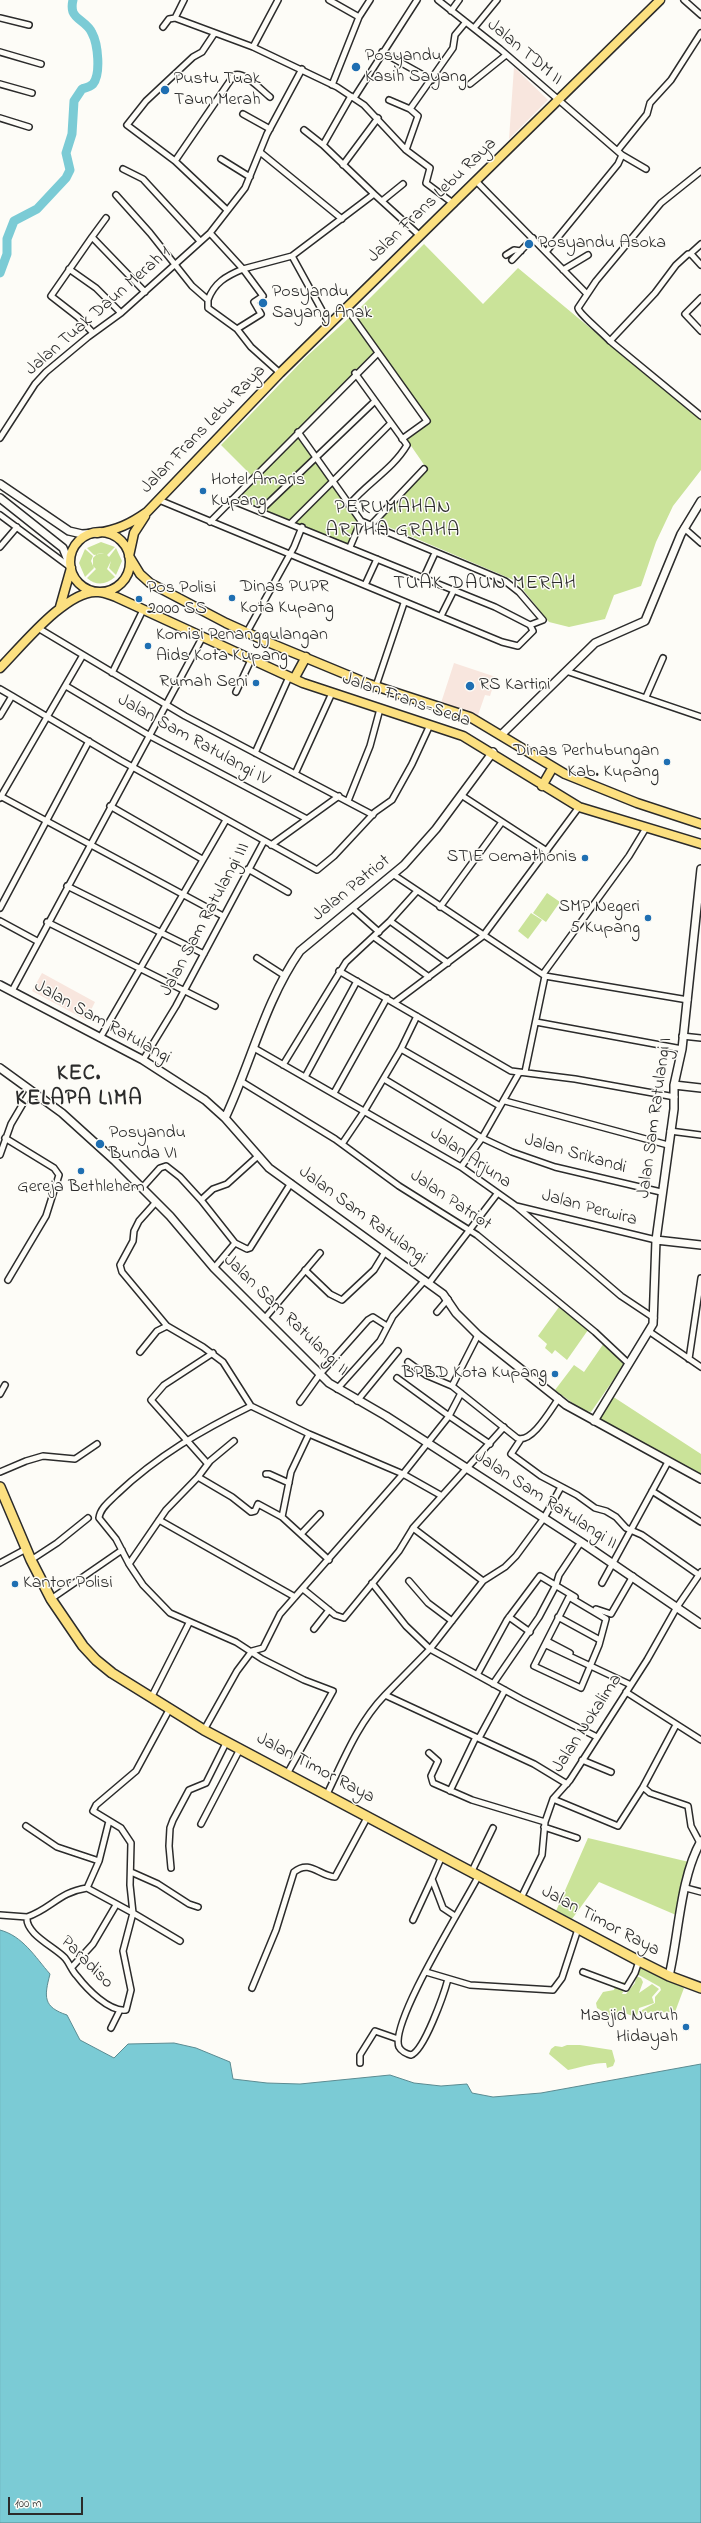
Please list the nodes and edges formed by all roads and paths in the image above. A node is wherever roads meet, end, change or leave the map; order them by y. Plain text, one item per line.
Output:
1 (184, 0) edge
2 (278, 0) edge
3 (329, 0) edge
4 (370, 0) edge
5 (417, 0) edge
6 (438, 0) edge
7 (460, 0) edge
8 (497, 0) edge
9 (660, 0) edge
10 (684, 0) edge
11 (451, 12) junction
12 (701, 15) edge
13 (359, 17) junction
14 (0, 18) edge
15 (175, 18) junction
16 (465, 23) junction
17 (29, 25) dead end
18 (164, 27) dead end
19 (472, 28) junction
20 (701, 32) edge
21 (214, 34) junction
22 (253, 47) junction
23 (0, 52) edge
24 (382, 52) junction
25 (506, 55) junction
26 (41, 64) dead end
27 (302, 69) junction
28 (432, 80) junction
29 (0, 84) edge
30 (470, 84) dead end
31 (332, 85) junction
32 (32, 93) dead end
33 (270, 97) dead end
34 (353, 97) junction
35 (389, 100) dead end
36 (559, 101) junction
37 (410, 109) junction
38 (243, 114) dead end
39 (0, 118) edge
40 (378, 118) junction
41 (29, 127) dead end
42 (270, 129) junction
43 (304, 130) dead end
44 (323, 145) junction
45 (406, 150) junction
46 (618, 150) junction
47 (260, 152) junction
48 (622, 155) junction
49 (221, 159) dead end
50 (175, 161) junction
51 (343, 165) junction
52 (123, 169) dead end
53 (646, 169) dead end
54 (701, 171) edge
55 (250, 177) junction
56 (477, 182) junction
57 (403, 184) dead end
58 (116, 194) dead end
59 (374, 194) junction
60 (382, 202) junction
61 (454, 204) junction
62 (227, 210) junction
63 (106, 218) dead end
64 (342, 219) junction
65 (210, 232) junction
66 (419, 235) junction
67 (92, 237) junction
68 (533, 238) junction
69 (200, 241) junction
70 (701, 244) edge
71 (521, 251) junction
72 (546, 252) junction
73 (690, 254) junction
74 (506, 255) dead end
75 (588, 255) dead end
76 (292, 256) junction
77 (512, 260) dead end
78 (175, 264) junction
79 (701, 264) edge
80 (69, 269) junction
81 (243, 269) junction
82 (563, 270) junction
83 (145, 292) junction
84 (587, 294) junction
85 (701, 298) edge
86 (208, 300) junction
87 (347, 309) junction
88 (121, 313) junction
89 (330, 325) junction
90 (237, 329) junction
91 (701, 331) edge
92 (93, 334) junction
93 (610, 341) junction
94 (378, 353) junction
95 (280, 373) junction
96 (355, 373) junction
97 (375, 401) junction
98 (701, 416) edge
99 (390, 424) junction
100 (298, 432) junction
101 (0, 438) edge
102 (402, 439) junction
103 (317, 457) junction
104 (424, 469) dead end
105 (333, 481) junction
106 (0, 484) edge
107 (0, 498) edge
108 (159, 500) junction
109 (231, 500) junction
110 (701, 502) edge
111 (349, 505) junction
112 (261, 510) junction
113 (147, 512) junction
114 (0, 516) edge
115 (361, 521) junction
116 (210, 522) junction
117 (290, 523) junction
118 (371, 525) junction
119 (17, 527) junction
120 (302, 527) junction
121 (684, 528) junction
122 (97, 532) junction
123 (701, 544) edge
124 (0, 547) edge
125 (350, 547) junction
126 (435, 553) junction
127 (289, 555) junction
128 (129, 556) junction
129 (378, 559) junction
130 (71, 568) junction
131 (424, 577) junction
132 (365, 585) junction
133 (454, 590) junction
134 (98, 592) junction
135 (404, 603) junction
136 (60, 607) junction
137 (143, 610) junction
138 (441, 616) junction
139 (530, 624) junction
140 (38, 628) junction
141 (247, 632) junction
142 (202, 638) junction
143 (83, 656) junction
144 (306, 657) junction
145 (663, 658) dead end
146 (251, 660) junction
147 (1, 665) edge
148 (566, 671) junction
149 (112, 673) junction
150 (292, 678) junction
151 (66, 686) junction
152 (376, 686) junction
153 (0, 689) edge
154 (236, 692) dead end
155 (332, 693) junction
156 (12, 696) junction
157 (646, 697) junction
158 (168, 705) junction
159 (380, 709) junction
160 (0, 716) edge
161 (701, 716) edge
162 (48, 718) junction
163 (430, 725) junction
164 (502, 735) junction
165 (150, 736) junction
166 (89, 741) junction
167 (493, 752) junction
168 (255, 753) junction
169 (132, 767) junction
170 (553, 767) junction
171 (296, 774) junction
172 (542, 786) junction
173 (461, 795) junction
174 (339, 796) junction
175 (0, 797) edge
176 (348, 801) junction
177 (110, 806) junction
178 (579, 807) junction
179 (373, 815) junction
180 (307, 819) junction
181 (46, 820) junction
182 (226, 820) junction
183 (502, 822) junction
184 (701, 824) edge
185 (646, 828) junction
186 (264, 841) junction
187 (90, 844) junction
188 (701, 844) edge
189 (270, 845) junction
190 (547, 851) junction
191 (202, 859) junction
192 (248, 869) junction
193 (701, 869) edge
194 (394, 875) junction
195 (67, 886) junction
196 (417, 891) junction
197 (288, 892) dead end
198 (182, 896) junction
199 (440, 907) junction
200 (0, 908) edge
201 (352, 908) junction
202 (223, 916) junction
203 (0, 921) edge
204 (390, 921) junction
205 (47, 922) junction
206 (697, 926) edge
207 (162, 932) junction
208 (379, 932) junction
209 (483, 936) junction
210 (374, 937) junction
211 (37, 941) junction
212 (204, 954) junction
213 (257, 958) dead end
214 (448, 963) junction
215 (140, 969) junction
216 (339, 971) junction
217 (544, 975) junction
218 (285, 976) junction
219 (429, 977) junction
220 (357, 981) junction
221 (0, 985) edge
222 (184, 990) junction
223 (12, 991) junction
224 (387, 998) junction
225 (688, 1000) junction
226 (395, 1002) junction
227 (216, 1006) dead end
228 (418, 1016) junction
229 (536, 1022) junction
230 (682, 1036) junction
231 (100, 1038) junction
232 (701, 1038) edge
233 (254, 1048) junction
234 (401, 1049) junction
235 (682, 1049) junction
236 (143, 1060) junction
237 (284, 1065) junction
238 (0, 1068) edge
239 (525, 1072) junction
240 (519, 1073) junction
241 (305, 1077) junction
242 (384, 1079) junction
243 (242, 1082) junction
244 (674, 1085) junction
245 (701, 1088) edge
246 (31, 1090) junction
247 (334, 1093) junction
248 (675, 1097) junction
249 (505, 1101) junction
250 (500, 1106) junction
251 (365, 1110) junction
252 (225, 1118) junction
253 (670, 1131) junction
254 (701, 1135) edge
255 (5, 1138) junction
256 (482, 1138) junction
257 (342, 1144) junction
258 (668, 1145) junction
259 (0, 1155) edge
260 (258, 1156) junction
261 (461, 1167) junction
262 (291, 1183) junction
263 (142, 1188) junction
264 (661, 1192) junction
265 (497, 1194) junction
266 (201, 1200) junction
267 (156, 1202) junction
268 (516, 1206) junction
269 (470, 1231) junction
270 (656, 1240) junction
271 (235, 1243) junction
272 (701, 1245) edge
273 (384, 1252) junction
274 (320, 1253) dead end
275 (214, 1268) junction
276 (305, 1270) junction
277 (701, 1278) edge
278 (8, 1280) dead end
279 (427, 1281) junction
280 (448, 1299) junction
281 (437, 1312) dead end
282 (265, 1318) junction
283 (654, 1318) junction
284 (167, 1326) junction
285 (387, 1326) junction
286 (650, 1332) junction
287 (478, 1335) junction
288 (398, 1351) dead end
289 (140, 1352) dead end
290 (213, 1353) junction
291 (689, 1359) junction
292 (408, 1362) dead end
293 (628, 1363) junction
294 (701, 1367) edge
295 (320, 1374) junction
296 (397, 1378) dead end
297 (5, 1385) dead end
298 (452, 1386) junction
299 (337, 1389) junction
300 (0, 1394) edge
301 (461, 1394) junction
302 (559, 1398) junction
303 (357, 1401) junction
304 (300, 1402) dead end
305 (251, 1406) junction
306 (449, 1416) junction
307 (594, 1421) junction
308 (504, 1427) junction
309 (309, 1434) junction
310 (521, 1439) junction
311 (186, 1440) junction
312 (234, 1441) dead end
313 (426, 1443) junction
314 (97, 1444) dead end
315 (490, 1444) junction
316 (668, 1462) junction
317 (207, 1463) junction
318 (468, 1469) junction
319 (0, 1472) edge
320 (266, 1474) dead end
321 (403, 1474) junction
322 (198, 1478) junction
323 (701, 1479) edge
324 (289, 1483) junction
325 (561, 1487) junction
326 (0, 1488) edge
327 (652, 1491) junction
328 (442, 1496) junction
329 (320, 1514) dead end
330 (282, 1517) junction
331 (88, 1518) dead end
332 (544, 1518) junction
333 (159, 1520) junction
334 (701, 1522) edge
335 (413, 1528) junction
336 (632, 1531) junction
337 (301, 1534) junction
338 (581, 1542) junction
339 (26, 1549) junction
340 (122, 1550) junction
341 (31, 1560) junction
342 (329, 1560) junction
343 (0, 1562) edge
344 (129, 1564) junction
345 (613, 1564) junction
346 (700, 1574) edge
347 (633, 1576) junction
348 (409, 1581) dead end
349 (483, 1581) junction
350 (372, 1583) junction
351 (602, 1583) dead end
352 (556, 1585) junction
353 (303, 1589) junction
354 (295, 1597) junction
355 (51, 1599) junction
356 (677, 1607) junction
357 (329, 1610) junction
358 (509, 1617) junction
359 (558, 1617) junction
360 (452, 1621) junction
361 (189, 1623) junction
362 (701, 1624) edge
363 (314, 1630) dead end
364 (530, 1632) junction
365 (600, 1640) junction
366 (546, 1643) junction
367 (430, 1649) junction
368 (252, 1651) junction
369 (591, 1665) junction
370 (478, 1675) junction
371 (493, 1684) junction
372 (631, 1685) junction
373 (505, 1690) junction
374 (626, 1692) junction
375 (385, 1695) junction
376 (151, 1698) junction
377 (169, 1710) junction
378 (676, 1724) junction
379 (204, 1730) junction
380 (597, 1737) junction
381 (478, 1738) junction
382 (701, 1740) edge
383 (226, 1741) junction
384 (241, 1748) junction
385 (429, 1753) dead end
386 (582, 1760) junction
387 (611, 1772) dead end
388 (287, 1774) junction
389 (567, 1784) junction
390 (643, 1787) junction
391 (450, 1792) junction
392 (327, 1794) junction
393 (553, 1799) junction
394 (368, 1815) junction
395 (109, 1821) junction
396 (201, 1824) dead end
397 (545, 1825) junction
398 (26, 1826) dead end
399 (494, 1828) dead end
400 (577, 1838) dead end
401 (700, 1842) edge
402 (443, 1855) junction
403 (98, 1861) junction
404 (172, 1868) dead end
405 (131, 1872) junction
406 (476, 1872) junction
407 (432, 1879) junction
408 (87, 1888) junction
409 (686, 1888) junction
410 (701, 1892) edge
411 (521, 1898) junction
412 (116, 1905) junction
413 (198, 1907) dead end
414 (133, 1913) junction
415 (0, 1915) edge
416 (455, 1916) junction
417 (27, 1917) junction
418 (412, 1920) dead end
419 (578, 1929) junction
420 (180, 1941) dead end
421 (639, 1960) junction
422 (72, 1967) junction
423 (426, 1972) junction
424 (583, 1972) dead end
425 (670, 1976) junction
426 (448, 1980) junction
427 (252, 1988) dead end
428 (701, 1988) edge
429 (120, 2010) junction
430 (111, 2028) dead end
431 (398, 2038) junction
432 (360, 2062) dead end

1 - 15 street
2 - 22 street
3 - 13 street
4 - 13 street
5 - 24 street
6 - 11 street, Jalan TDM II
7 - 11 street
8 - 19 street
9 - 36 main road, Jalan Frans Lebu Raya
10 - 12 street
11 - 16 street, Jalan TDM II
13 - 31 street
14 - 17 street
15 - 18 street
15 - 21 street
16 - 19 street, Jalan TDM II
16 - 28 street
19 - 25 street, Jalan TDM II
20 - 46 street
21 - 22 street
21 - 50 street
22 - 27 street
23 - 26 street
24 - 28 street
24 - 34 street
25 - 30 street
25 - 36 street, Jalan TDM II
27 - 31 street
27 - 42 street, Jalan Tuak Daun Merah 1
28 - 37 street
29 - 32 street
31 - 34 street
33 - 50 street
34 - 40 street
34 - 44 street
35 - 37 street
36 - 46 street, Jalan TDM II
36 - 56 main road, Jalan Frans Lebu Raya
37 - 45 street
38 - 42 street
39 - 41 street
40 - 45 street
40 - 51 street
42 - 47 street, Jalan Tuak Daun Merah 1
43 - 44 street
44 - 51 street
45 - 61 street
46 - 48 street, Jalan TDM II
47 - 55 street, Jalan Tuak Daun Merah 1
47 - 64 street
48 - 53 street
48 - 72 street
49 - 55 street
50 - 62 street
51 - 59 street
52 - 69 street
54 - 84 street
55 - 62 street, Jalan Tuak Daun Merah 1
56 - 61 main road, Jalan Frans Lebu Raya
56 - 68 street
57 - 60 street
58 - 78 street
59 - 60 street
59 - 64 street
60 - 66 street
61 - 66 main road, Jalan Frans Lebu Raya
62 - 65 street, Jalan Tuak Daun Merah 1
63 - 67 street
64 - 76 street
65 - 69 street, Jalan Tuak Daun Merah 1
65 - 81 street
66 - 87 main road, Jalan Frans Lebu Raya
67 - 80 street
67 - 83 street
68 - 71 street
68 - 72 street
69 - 78 street, Jalan Tuak Daun Merah 1
70 - 73 street
71 - 74 street
71 - 77 street
72 - 82 street
73 - 79 street
73 - 93 street
75 - 82 street
76 - 81 street
76 - 89 street
78 - 83 street, Jalan Tuak Daun Merah 1
78 - 86 street
80 - 88 street
80 - 92 street
81 - 86 street
81 - 90 street
82 - 84 street
83 - 88 street, Jalan Tuak Daun Merah 1
84 - 93 street
85 - 91 street
86 - 90 street
87 - 89 main road, Jalan Frans Lebu Raya
87 - 94 street
88 - 92 street, Jalan Tuak Daun Merah 1
89 - 95 main road, Jalan Frans Lebu Raya
90 - 95 street
92 - 101 street, Jalan Tuak Daun Merah 1
93 - 98 street
94 - 96 street
94 - 102 street
95 - 108 main road, Jalan Frans Lebu Raya
96 - 97 street
96 - 100 street
97 - 99 street
97 - 103 street
99 - 102 street
99 - 105 street
100 - 103 street
100 - 109 street
102 - 111 street
103 - 105 street
103 - 112 street
104 - 118 street
105 - 111 street
105 - 117 street
106 - 122 main road
107 - 130 main road
108 - 113 main road, Jalan Frans Lebu Raya
108 - 116 street
109 - 112 street
109 - 116 street
110 - 121 main road
111 - 115 street
112 - 117 street
113 - 122 main road, Jalan Frans Lebu Raya
113 - 128 main road, Jalan Frans Lebu Raya
114 - 119 street
115 - 118 street
115 - 125 street
116 - 127 street
117 - 120 street
118 - 126 street
119 - 124 street
119 - 130 street
120 - 125 street
120 - 127 street
121 - 123 street
121 - 148 main road
122 - 128 main road
122 - 130 main road
125 - 129 street
126 - 131 street
126 - 139 street
127 - 132 street
127 - 141 street
128 - 134 main road
128 - 141 main road, Jalan Frans-Seda
129 - 131 street
129 - 132 street
130 - 134 main road
130 - 136 main road
131 - 133 street
132 - 135 street
133 - 138 street
133 - 139 street
134 - 136 main road
134 - 137 main road, Jalan Frans-Seda
135 - 138 street
135 - 152 street
136 - 140 main road
137 - 142 main road, Jalan Frans-Seda
137 - 149 street
138 - 139 street
140 - 143 street
140 - 147 main road
141 - 144 main road, Jalan Frans-Seda
142 - 146 main road, Jalan Frans-Seda
142 - 158 street
143 - 149 street
143 - 151 street
144 - 150 main road
144 - 152 main road, Jalan Frans-Seda
145 - 157 street
146 - 150 main road, Jalan Frans-Seda
146 - 154 street
148 - 157 street
148 - 164 main road
149 - 158 street
150 - 155 main road, Jalan Frans-Seda
150 - 168 street
151 - 162 street
151 - 165 street, Jalan Sam Ratulangi IV
152 - 164 main road, Jalan Frans-Seda
153 - 156 street
155 - 159 main road, Jalan Frans-Seda
155 - 171 street
156 - 160 street
156 - 162 street
157 - 161 street
158 - 165 street
158 - 168 street
159 - 163 main road, Jalan Frans-Seda
159 - 176 street
162 - 166 street
162 - 175 street
163 - 167 main road, Jalan Frans-Seda
163 - 179 street, Jalan Sam Ratulangi III
164 - 170 main road, Jalan Frans-Seda
165 - 169 street
165 - 180 street, Jalan Sam Ratulangi IV
166 - 169 street
166 - 181 street
167 - 172 main road, Jalan Frans-Seda
167 - 173 main road, Jalan Patriot
168 - 171 street
169 - 177 street
169 - 182 street
170 - 172 main road
170 - 184 main road, Jalan Frans-Seda
171 - 174 street
172 - 178 main road, Jalan Frans-Seda
173 - 183 street
173 - 194 main road, Jalan Patriot
174 - 176 street
174 - 180 street
175 - 181 street
176 - 179 street
177 - 187 street
177 - 191 street
178 - 185 main road, Jalan Frans-Seda
178 - 190 street
179 - 189 street, Jalan Sam Ratulangi III
180 - 189 street
181 - 187 street
181 - 200 street
182 - 186 street
182 - 191 street
183 - 190 street
183 - 199 street
185 - 188 main road, Jalan Frans-Seda
185 - 217 street
186 - 189 street, Jalan Sam Ratulangi III
186 - 192 street, Jalan Sam Ratulangi III
187 - 195 street
187 - 198 street
190 - 209 street
191 - 198 street
192 - 197 street
192 - 202 street, Jalan Sam Ratulangi III
193 - 206 main road, Jalan Sam Ratulangi I
194 - 196 street
194 - 201 main road, Jalan Patriot
195 - 205 street
195 - 207 street
196 - 199 street
196 - 204 street
198 - 202 street
198 - 207 street
199 - 209 street
201 - 208 street
201 - 218 main road, Jalan Patriot
202 - 212 street, Jalan Sam Ratulangi III
203 - 211 street
204 - 208 street
204 - 214 street
205 - 211 street
205 - 215 street
206 - 225 main road, Jalan Sam Ratulangi I
207 - 212 street
207 - 215 street
208 - 210 street
209 - 214 street
209 - 217 street
210 - 216 street
210 - 219 street
211 - 223 street
212 - 222 street, Jalan Sam Ratulangi III
213 - 218 street
214 - 219 street
215 - 222 street
215 - 231 street
216 - 220 street
216 - 237 street
217 - 225 street
217 - 229 street
218 - 233 main road, Jalan Patriot
219 - 226 street
220 - 224 street
220 - 241 street
221 - 223 main road, Jalan Sam Ratulangi
222 - 227 street
222 - 236 street, Jalan Sam Ratulangi III
223 - 231 main road, Jalan Sam Ratulangi
224 - 226 street
224 - 247 street
225 - 230 main road, Jalan Sam Ratulangi I
226 - 228 street
228 - 234 street
228 - 240 street
229 - 235 street
229 - 239 street
230 - 232 street
230 - 235 main road, Jalan Sam Ratulangi I
231 - 236 main road, Jalan Sam Ratulangi
233 - 237 street, Jalan Arjuna
233 - 243 main road, Jalan Patriot
234 - 242 street
234 - 250 street
235 - 244 main road, Jalan Sam Ratulangi I
236 - 252 main road, Jalan Sam Ratulangi
237 - 241 street, Jalan Arjuna
238 - 246 main road, Jalan Sam Ratulangi II
239 - 240 street
239 - 248 street
240 - 249 street
241 - 247 street, Jalan Arjuna
242 - 251 street
242 - 256 street, Jalan Srikandi
243 - 252 main road, Jalan Patriot
243 - 257 street, Jalan Patriot
244 - 245 main road
244 - 248 main road, Jalan Sam Ratulangi I
246 - 255 street
246 - 263 main road, Jalan Sam Ratulangi II
247 - 251 street, Jalan Arjuna
248 - 253 main road, Jalan Sam Ratulangi I
249 - 250 street
249 - 258 street
250 - 256 street
251 - 257 street
251 - 261 street, Jalan Arjuna
252 - 260 main road, Jalan Sam Ratulangi
253 - 254 street
253 - 258 main road, Jalan Sam Ratulangi I
255 - 259 street
255 - 278 street
256 - 261 street
256 - 264 street, Jalan Srikandi
257 - 269 street, Jalan Patriot
258 - 264 main road, Jalan Sam Ratulangi I
260 - 262 main road, Jalan Sam Ratulangi
260 - 266 street
261 - 265 street, Jalan Arjuna
262 - 271 street
262 - 273 main road, Jalan Sam Ratulangi
263 - 266 street
263 - 267 main road, Jalan Sam Ratulangi II
264 - 270 main road, Jalan Sam Ratulangi I
265 - 268 street, Jalan Arjuna
265 - 269 street
266 - 271 street
267 - 275 main road, Jalan Sam Ratulangi II
267 - 284 street
268 - 270 street, Jalan Perwira
268 - 283 street, Jalan Arjuna
269 - 279 street
269 - 293 street, Jalan Patriot
270 - 272 main road
270 - 283 main road, Jalan Sam Ratulangi I
271 - 275 street
273 - 276 street
273 - 279 main road, Jalan Sam Ratulangi
274 - 276 street
275 - 282 main road, Jalan Sam Ratulangi II
276 - 282 street
277 - 291 street
279 - 280 main road, Jalan Sam Ratulangi
279 - 285 street
280 - 281 street
280 - 287 main road, Jalan Sam Ratulangi
282 - 295 main road, Jalan Sam Ratulangi II
283 - 286 main road, Jalan Sam Ratulangi I
284 - 289 street
284 - 290 street
285 - 295 street
285 - 299 street
286 - 291 street
286 - 293 main road, Jalan Sam Ratulangi I
287 - 298 street
287 - 302 main road, Jalan Sam Ratulangi
288 - 303 street
290 - 305 street
290 - 311 street
291 - 294 street
292 - 298 street
293 - 307 main road, Jalan Sam Ratulangi I
295 - 299 main road, Jalan Sam Ratulangi II
295 - 304 street
296 - 306 street
297 - 300 street
298 - 301 street
299 - 303 main road, Jalan Sam Ratulangi II
301 - 306 street
301 - 308 street
302 - 307 main road, Jalan Sam Ratulangi
302 - 310 street
303 - 313 main road, Jalan Sam Ratulangi II
305 - 309 street
305 - 311 street
306 - 313 street
306 - 315 street
307 - 316 main road, Jalan Sam Ratulangi
308 - 310 street
308 - 315 street
309 - 321 street
309 - 324 street
310 - 325 street
311 - 317 street
311 - 340 street
312 - 317 street
313 - 318 main road, Jalan Sam Ratulangi II
313 - 321 street
314 - 319 street
315 - 318 street
316 - 323 main road, Jalan Sam Ratulangi
316 - 327 street
317 - 322 street
318 - 328 street
318 - 332 main road, Jalan Sam Ratulangi II
320 - 324 street
321 - 328 street
321 - 342 street
322 - 330 street
322 - 333 street
324 - 330 street
325 - 332 street
325 - 336 street
326 - 339 highway, Jalan Timor Raya
327 - 334 street
327 - 336 street
328 - 335 street
329 - 337 street
330 - 337 street
331 - 341 street
332 - 338 main road, Jalan Sam Ratulangi II
332 - 349 street
333 - 344 street
333 - 354 street
335 - 349 street
335 - 350 street
336 - 345 street
336 - 346 street
337 - 342 street
338 - 345 main road, Jalan Sam Ratulangi II
338 - 352 street
339 - 341 highway, Jalan Timor Raya
339 - 343 street
340 - 344 street
340 - 355 street
341 - 355 highway, Jalan Timor Raya
342 - 353 street
344 - 361 street
345 - 347 main road, Jalan Sam Ratulangi II
345 - 351 street
346 - 356 street, Jalan Nokalima
347 - 352 street
347 - 356 main road, Jalan Sam Ratulangi II
348 - 360 street
349 - 360 street
350 - 357 street
350 - 367 street
352 - 358 street
352 - 364 street
353 - 354 street
353 - 357 street
354 - 368 street
355 - 376 highway, Jalan Timor Raya
356 - 362 main road, Jalan Sam Ratulangi II
356 - 372 street, Jalan Nokalima
357 - 363 street
358 - 364 street
358 - 370 street
359 - 365 street
359 - 365 street
359 - 366 street
360 - 367 street
361 - 368 street
361 - 376 street
364 - 371 street
365 - 369 street
366 - 369 street
366 - 369 street
367 - 370 street
367 - 375 street
368 - 379 street
368 - 388 street
369 - 372 street
370 - 371 street
371 - 373 street
372 - 374 street, Jalan Nokalima
373 - 380 street
373 - 381 street
374 - 378 street
374 - 380 street, Jalan Nokalima
375 - 381 street
375 - 392 street
376 - 377 highway, Jalan Timor Raya
377 - 379 highway, Jalan Timor Raya
377 - 395 street
378 - 382 street
378 - 390 street
379 - 383 highway, Jalan Timor Raya
380 - 386 street, Jalan Nokalima
381 - 389 street
381 - 391 street
383 - 384 highway, Jalan Timor Raya
383 - 404 street
384 - 388 highway, Jalan Timor Raya
384 - 396 street
385 - 391 street
386 - 387 street
386 - 389 street, Jalan Nokalima
388 - 392 highway, Jalan Timor Raya
389 - 393 street, Jalan Nokalima
390 - 393 street
390 - 401 street
391 - 397 street
392 - 394 highway, Jalan Timor Raya
393 - 397 street, Jalan Nokalima
394 - 402 highway, Jalan Timor Raya
394 - 427 street
395 - 403 street
395 - 405 street
397 - 400 street
397 - 411 street, Jalan Nokalima
398 - 403 street
399 - 406 street
401 - 409 main road
402 - 406 highway, Jalan Timor Raya
402 - 407 street
403 - 408 street
405 - 413 street
405 - 414 street
406 - 411 highway, Jalan Timor Raya
406 - 416 street
407 - 416 street
407 - 418 street
408 - 412 street
408 - 417 street
409 - 410 street
409 - 425 main road
411 - 419 highway, Jalan Timor Raya
412 - 414 street
412 - 422 street
414 - 420 street
414 - 429 street, Paradiso
415 - 417 street
416 - 423 street
417 - 422 street, Paradiso
419 - 421 highway, Jalan Timor Raya
419 - 426 street
421 - 424 street
421 - 425 highway, Jalan Timor Raya
422 - 429 street, Paradiso
423 - 426 street
423 - 431 street
425 - 428 highway, Jalan Timor Raya
426 - 431 street
429 - 430 street
431 - 432 street

